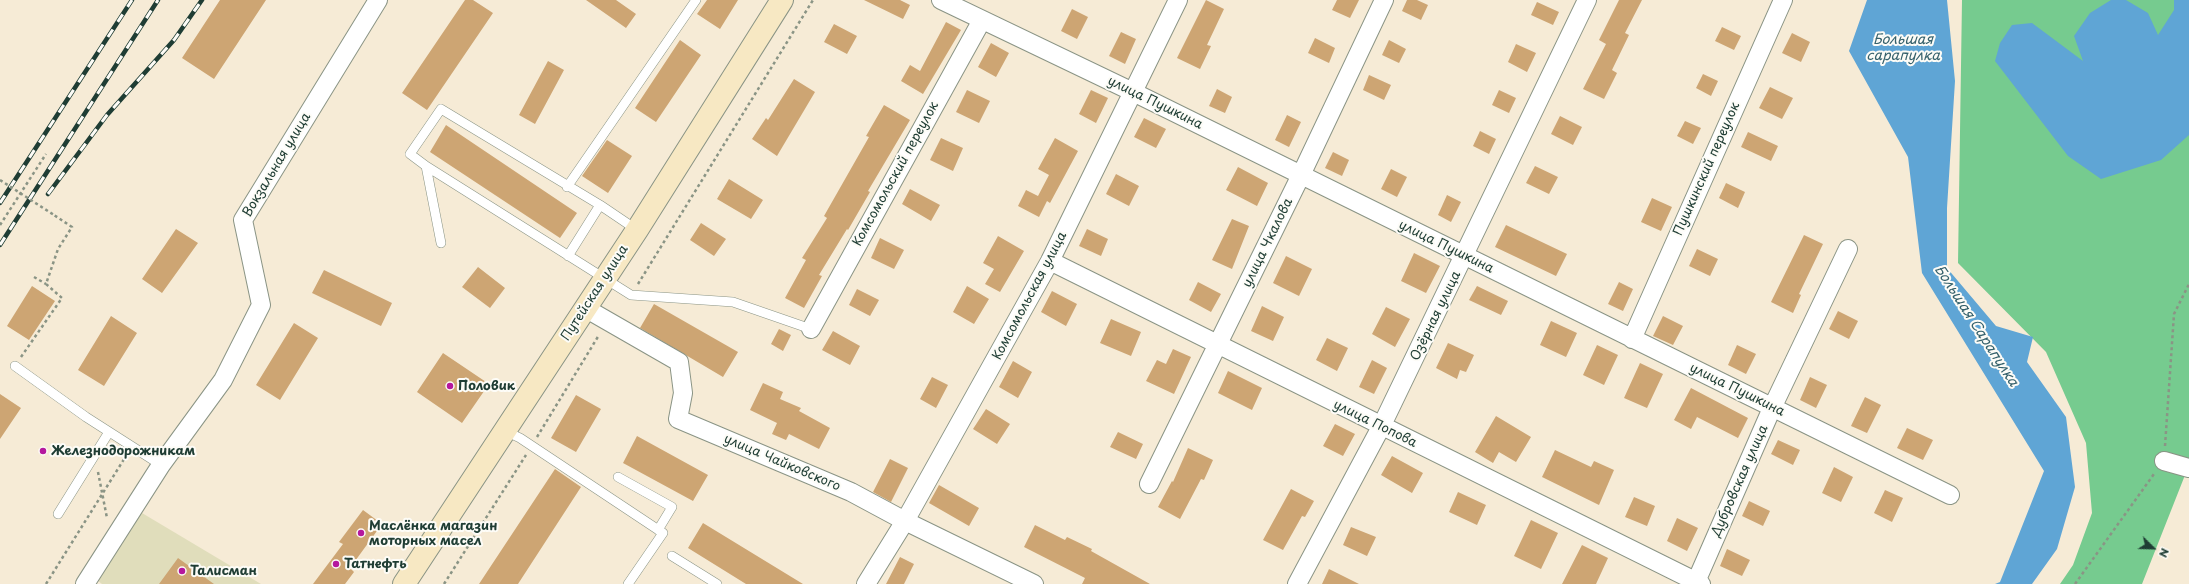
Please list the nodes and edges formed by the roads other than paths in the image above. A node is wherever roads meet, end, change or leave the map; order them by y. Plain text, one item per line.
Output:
1 (378, 0) edge
2 (696, 0) edge
3 (782, 0) edge
4 (941, 0) edge
5 (1178, 0) edge
6 (1384, 0) edge
7 (1587, 0) edge
8 (1783, 0) edge
9 (962, 5) edge
10 (982, 20) junction
11 (1133, 92) junction
12 (426, 166) junction
13 (1301, 176) junction
14 (567, 187) junction
15 (600, 205) junction
16 (637, 230) junction
17 (441, 243) dead end
18 (1848, 249) dead end
19 (568, 256) junction
20 (1465, 256) junction
21 (1050, 261) junction
22 (604, 280) junction
23 (585, 308) junction
24 (811, 329) joint
25 (1632, 339) junction
26 (1218, 345) junction
27 (15, 366) road end
28 (1772, 408) junction
29 (1381, 427) junction
30 (504, 431) junction
31 (109, 432) junction
32 (2164, 461) road end
33 (161, 465) junction
34 (2189, 468) edge
35 (618, 476) dead end
36 (1149, 484) dead end
37 (1950, 495) dead end
38 (58, 514) dead end
39 (905, 521) junction
40 (658, 530) junction
41 (672, 556) dead end
42 (1698, 583) edge
43 (86, 584) edge
44 (404, 584) edge
45 (628, 584) edge
46 (717, 584) edge
47 (866, 584) edge
48 (1034, 584) edge
49 (1297, 584) edge

1 - 33 street, Вокзальная улица
2 - 14 lane
3 - 16 main road, Путейская улица
4 - 9 street, улица Пушкина
5 - 11 street, Комсомольская улица
6 - 13 street, улица Чкалова
7 - 20 street, Озёрная улица
8 - 25 street, Пушкинский переулок
9 - 10 street, улица Пушкина
10 - 11 street, улица Пушкина
10 - 24 street, Комсомольский переулок
11 - 13 street, улица Пушкина
11 - 21 street, Комсомольская улица
12 - 14 lane
12 - 17 lane
12 - 19 lane
13 - 20 street, улица Пушкина
13 - 26 street, улица Чкалова
14 - 15 lane
15 - 16 lane
15 - 19 lane
16 - 22 main road, Путейская улица
18 - 28 street, Дубровская улица
19 - 22 lane
20 - 25 street, улица Пушкина
20 - 29 street, Озёрная улица
21 - 26 street, улица Попова
21 - 39 street, Комсомольская улица
22 - 23 main road, Путейская улица
22 - 24 lane
23 - 30 main road, Путейская улица
23 - 39 street, улица Чайковского
25 - 28 street, улица Пушкина
26 - 29 street, улица Попова
26 - 36 street, улица Чкалова
27 - 31 lane
28 - 37 street, улица Пушкина
28 - 42 street, Дубровская улица
29 - 42 street, улица Попова
29 - 49 street, Озёрная улица
30 - 40 lane
30 - 44 main road, Путейская улица
31 - 33 lane
31 - 38 lane
32 - 34 street
33 - 43 street, Вокзальная улица
35 - 40 lane
39 - 47 street, Комсомольская улица
39 - 48 street, улица Чайковского
40 - 45 lane
41 - 46 lane

